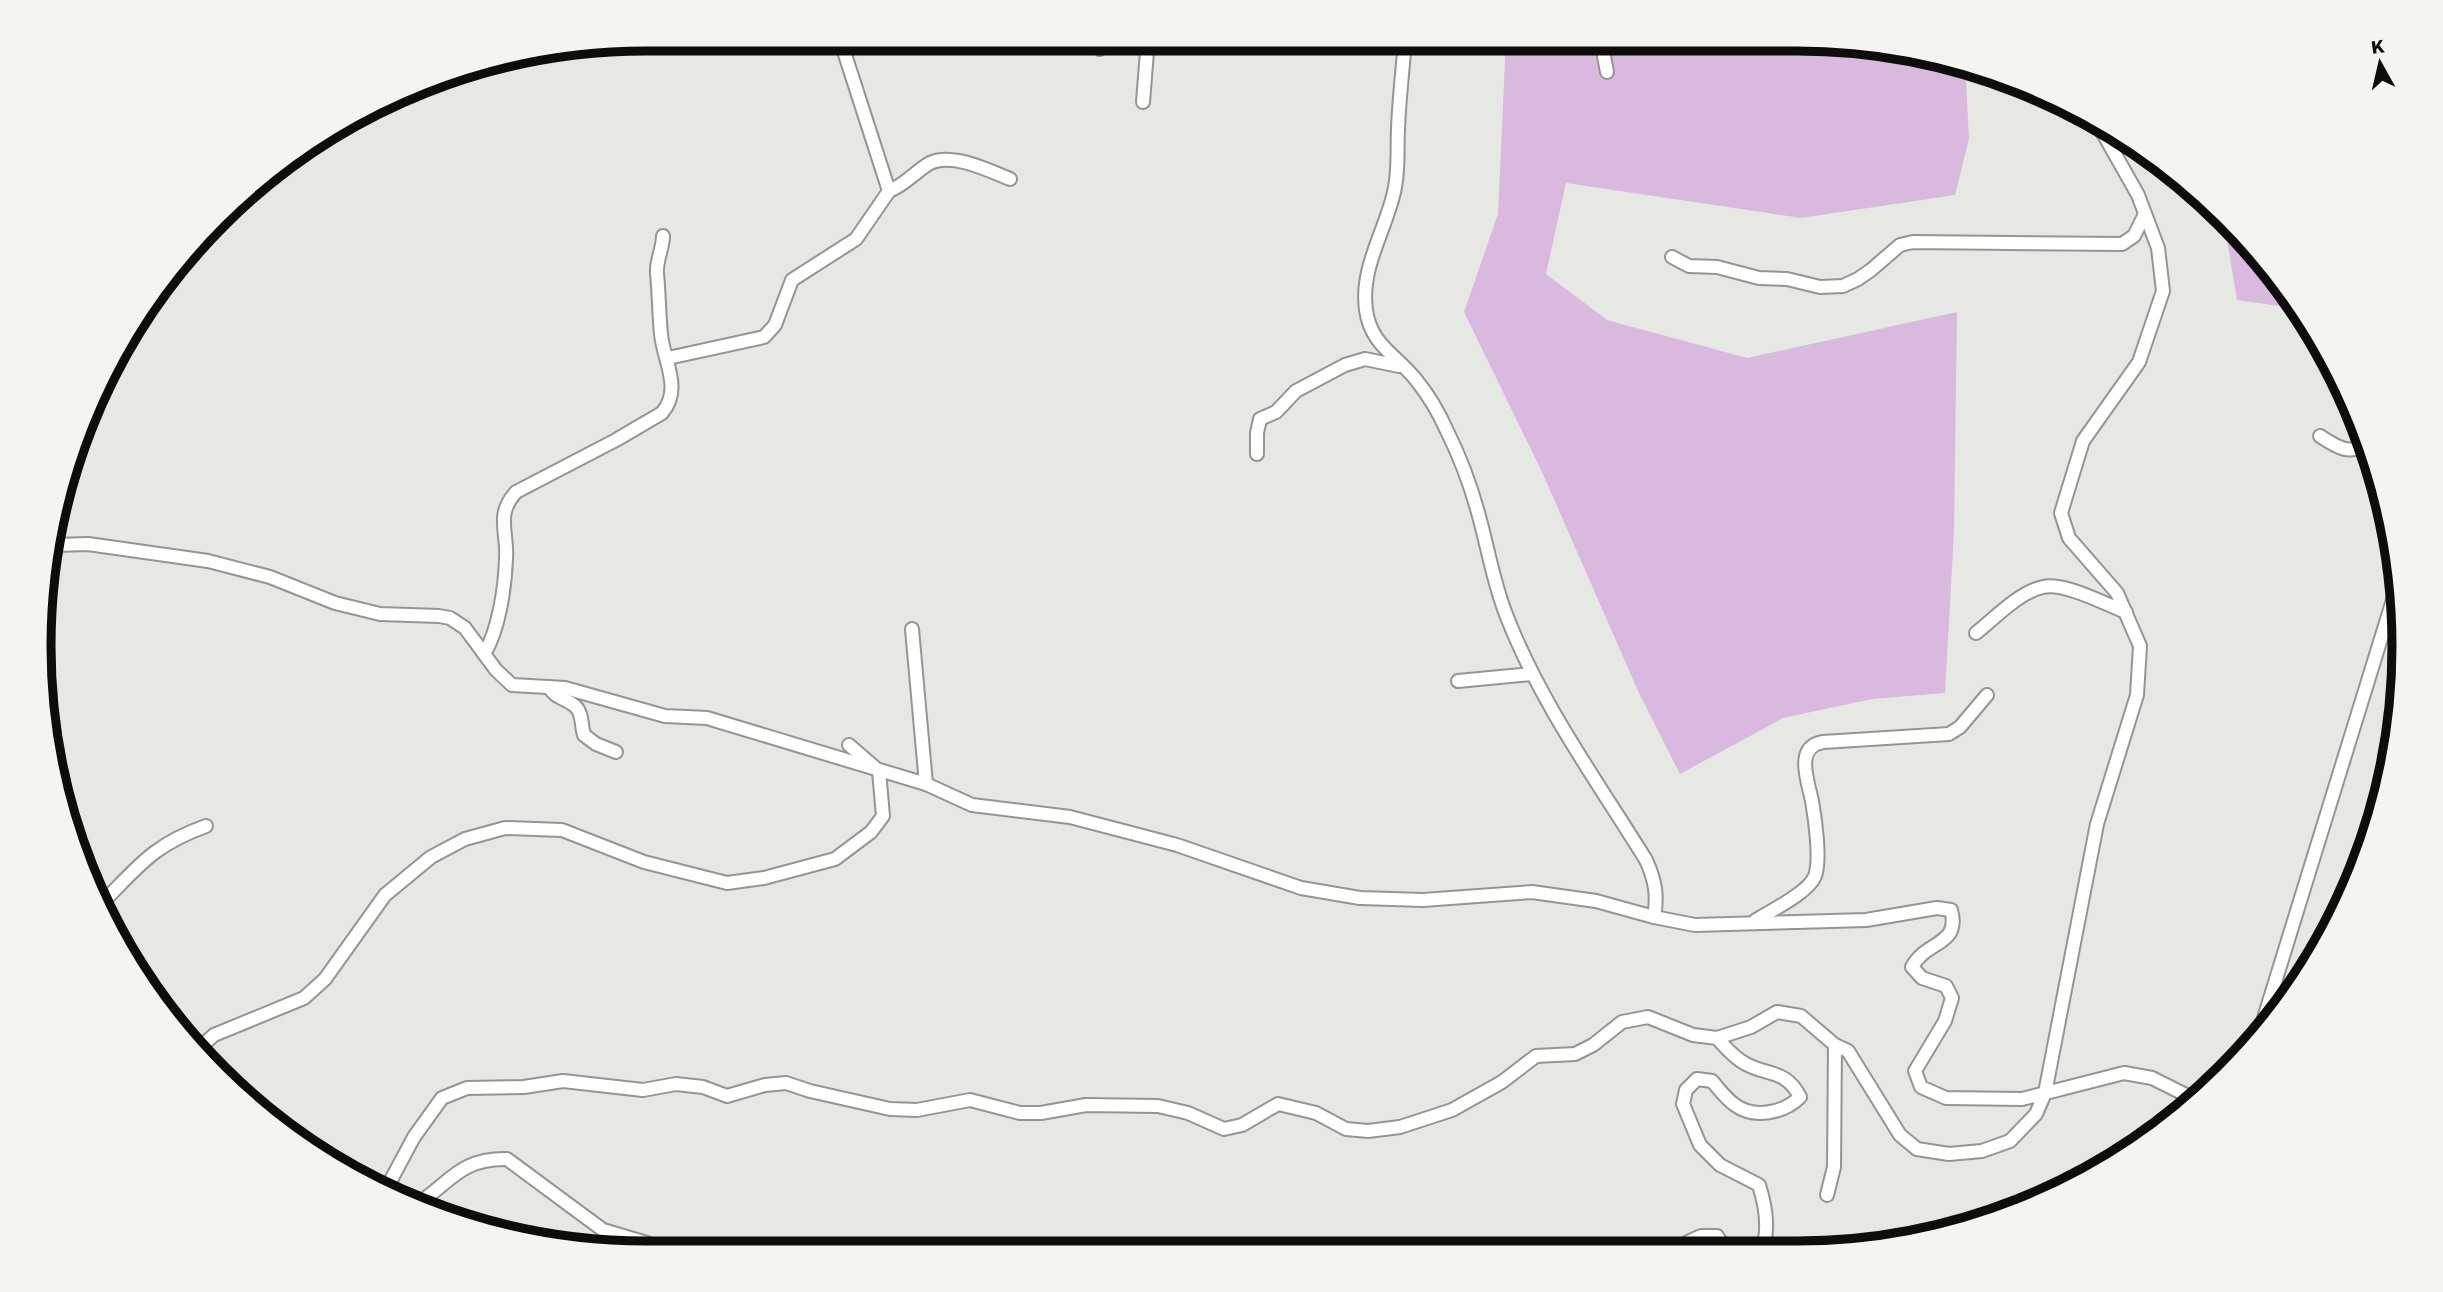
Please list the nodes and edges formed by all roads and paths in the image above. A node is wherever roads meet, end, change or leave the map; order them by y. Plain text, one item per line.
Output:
1 (844, 51) edge
2 (1147, 51) edge
3 (1404, 51) edge
4 (1603, 51) edge
5 (1607, 72) dead end
6 (1143, 102) dead end
7 (2105, 136) edge
8 (1010, 179) dead end
9 (889, 191) junction
10 (2145, 214) junction
11 (663, 236) dead end
12 (1672, 257) dead end
13 (668, 358) junction
14 (1406, 368) junction
15 (2320, 436) dead end
16 (2358, 448) edge
17 (1257, 454) dead end
18 (60, 545) edge
19 (2391, 606) edge
20 (2126, 612) junction
21 (912, 629) dead end
22 (1976, 633) dead end
23 (484, 654) junction
24 (1532, 674) junction
25 (1458, 681) dead end
26 (549, 687) junction
27 (1987, 695) dead end
28 (849, 745) dead end
29 (616, 752) dead end
30 (879, 771) junction
31 (926, 784) junction
32 (206, 826) dead end
33 (107, 899) edge
34 (1654, 917) junction
35 (1752, 923) junction
36 (2266, 1012) edge
37 (1717, 1038) junction
38 (204, 1044) edge
39 (1835, 1045) junction
40 (2045, 1093) junction
41 (2187, 1096) edge
42 (389, 1183) edge
43 (1828, 1195) dead end
44 (425, 1199) edge
45 (641, 1241) edge
46 (1690, 1241) edge
47 (1720, 1241) edge
48 (1765, 1241) edge

1 - 9 street
2 - 6 street
3 - 14 street
4 - 5 street
7 - 10 street
8 - 9 street
9 - 13 street
10 - 12 street
10 - 20 street
11 - 13 street
13 - 23 street
14 - 17 street
14 - 24 street
15 - 16 street
18 - 23 street
19 - 36 street
20 - 22 street
20 - 40 street
21 - 31 street
23 - 26 street
24 - 25 street
24 - 34 street
26 - 29 street
26 - 30 street
27 - 35 street
28 - 30 street
30 - 31 street
30 - 38 street
31 - 34 street
32 - 33 street
34 - 35 street
35 - 40 street
37 - 39 street
37 - 42 street
37 - 48 street
39 - 40 street
39 - 43 street
40 - 41 street
44 - 45 street
46 - 47 street

